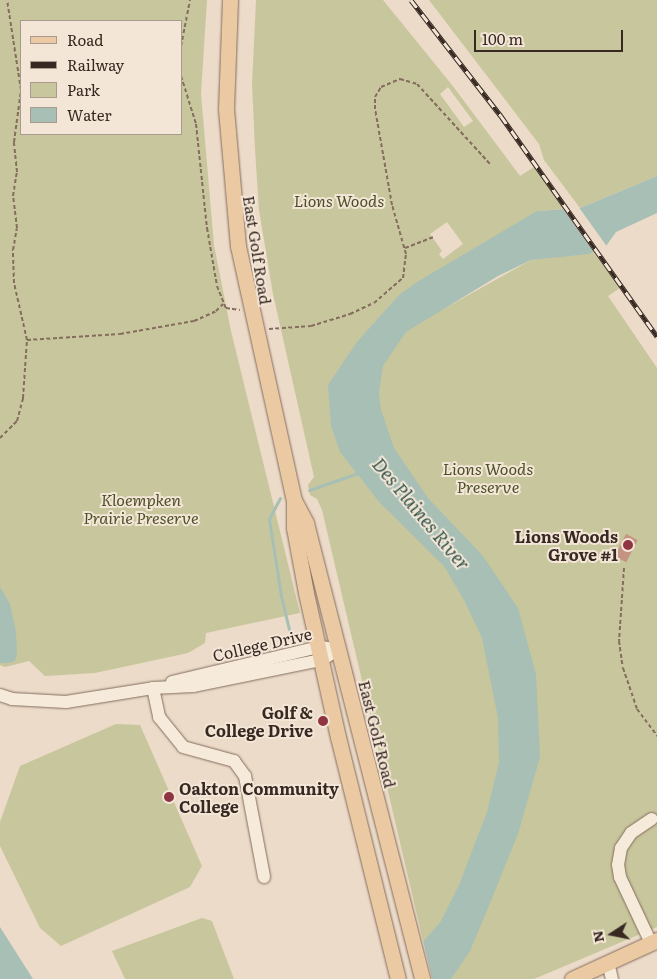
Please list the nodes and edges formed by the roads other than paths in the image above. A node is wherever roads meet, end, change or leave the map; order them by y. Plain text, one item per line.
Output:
1 (230, 0) edge
2 (294, 500) junction
3 (339, 649) junction
4 (320, 654) junction
5 (153, 688) junction
6 (0, 694) edge
7 (652, 819) dead end
8 (264, 877) dead end
9 (654, 942) edge
10 (608, 963) junction
11 (398, 979) edge
12 (422, 979) edge
13 (572, 979) edge
14 (612, 979) edge

1 - 2 main road, East Golf Road
2 - 3 main road, East Golf Road
2 - 4 main road, East Golf Road
3 - 4 street, College Drive
3 - 12 main road, East Golf Road
4 - 5 street, College Drive
4 - 11 main road, East Golf Road
5 - 6 street, College Drive
5 - 8 street
7 - 9 street
9 - 10 main road
10 - 13 main road
10 - 14 street

